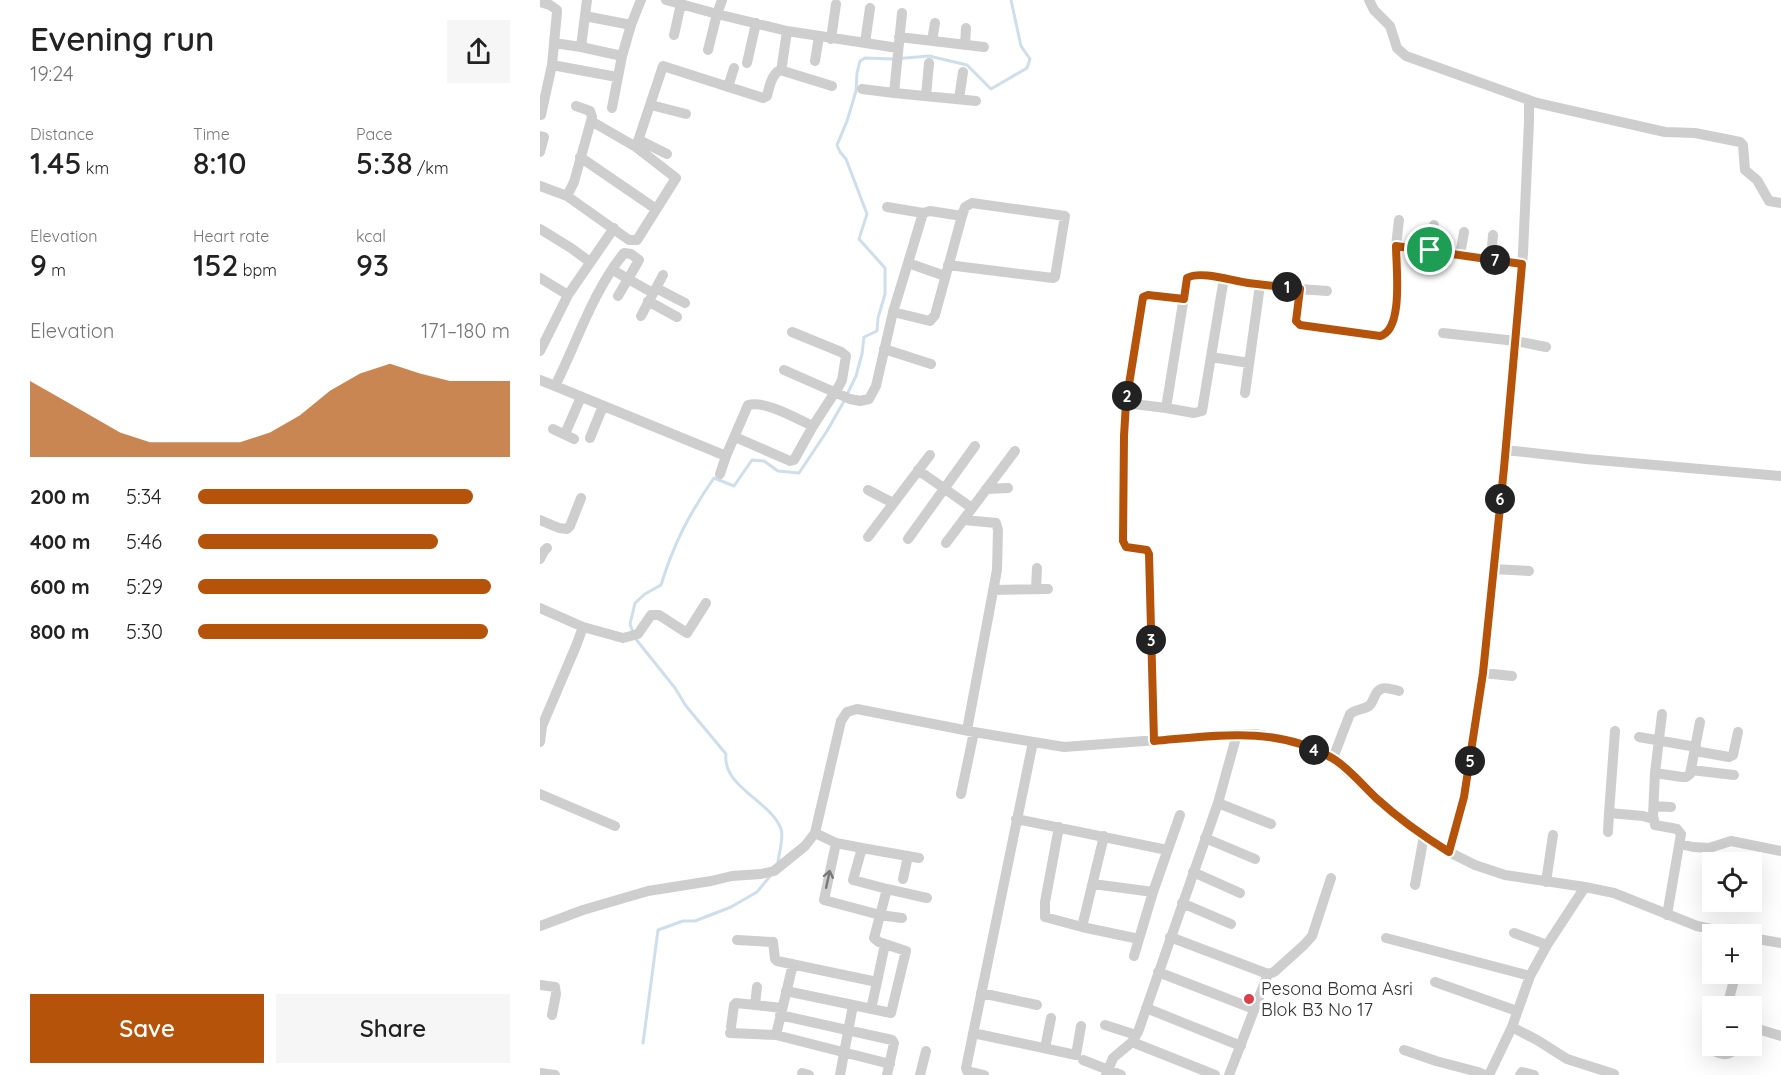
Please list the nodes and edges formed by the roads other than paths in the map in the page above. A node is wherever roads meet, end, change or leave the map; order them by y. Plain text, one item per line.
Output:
1 (587, 0) edge
2 (641, 0) edge
3 (666, 0) edge
4 (722, 0) edge
5 (1369, 0) edge
6 (547, 2) edge
7 (686, 3) edge
8 (837, 4) dead end
9 (870, 8) dead end
10 (902, 13) dead end
11 (717, 14) junction
12 (585, 16) junction
13 (756, 24) junction
14 (935, 24) dead end
15 (631, 25) junction
16 (966, 28) dead end
17 (787, 31) junction
18 (675, 35) dead end
19 (819, 36) junction
20 (831, 39) junction
21 (932, 41) junction
22 (554, 43) junction
23 (865, 43) junction
24 (965, 45) junction
25 (581, 46) junction
26 (984, 47) dead end
27 (708, 50) dead end
28 (898, 52) junction
29 (622, 56) junction
30 (815, 61) dead end
31 (747, 63) dead end
32 (929, 63) dead end
33 (552, 65) junction
34 (782, 65) dead end
35 (734, 68) dead end
36 (963, 72) dead end
37 (617, 77) junction
38 (832, 86) dead end
39 (728, 87) junction
40 (862, 89) dead end
41 (894, 93) junction
42 (542, 95) edge
43 (926, 96) junction
44 (959, 99) junction
45 (1529, 100) junction
46 (976, 101) dead end
47 (651, 105) junction
48 (576, 106) dead end
49 (612, 108) dead end
50 (686, 114) dead end
51 (541, 115) edge
52 (591, 121) junction
53 (540, 136) edge
54 (638, 143) junction
55 (540, 152) edge
56 (667, 154) dead end
57 (580, 157) junction
58 (540, 186) edge
59 (567, 196) junction
60 (1781, 203) edge
61 (887, 207) dead end
62 (656, 209) junction
63 (923, 213) junction
64 (962, 216) junction
65 (1399, 220) dead end
66 (1434, 225) dead end
67 (614, 228) junction
68 (540, 229) edge
69 (1464, 232) dead end
70 (1493, 234) dead end
71 (1396, 246) junction
72 (1430, 250) junction
73 (1460, 255) junction
74 (1491, 260) junction
75 (590, 262) junction
76 (908, 263) junction
77 (1522, 264) junction
78 (613, 270) junction
79 (946, 271) junction
80 (663, 275) dead end
81 (540, 278) edge
82 (1224, 278) junction
83 (628, 279) junction
84 (1260, 285) junction
85 (1300, 289) junction
86 (1327, 291) dead end
87 (652, 294) junction
88 (568, 295) junction
89 (618, 296) dead end
90 (1184, 299) junction
91 (685, 303) dead end
92 (893, 312) junction
93 (641, 316) dead end
94 (677, 317) dead end
95 (792, 332) dead end
96 (1443, 333) dead end
97 (1516, 341) junction
98 (1546, 347) dead end
99 (884, 349) junction
100 (540, 351) edge
101 (1211, 357) junction
102 (1249, 363) junction
103 (931, 364) dead end
104 (784, 370) dead end
105 (540, 380) edge
106 (555, 386) junction
107 (1245, 393) dead end
108 (842, 396) junction
109 (581, 397) junction
110 (1126, 403) junction
111 (603, 406) junction
112 (1166, 408) junction
113 (813, 426) junction
114 (553, 429) dead end
115 (735, 437) junction
116 (590, 438) dead end
117 (975, 446) dead end
118 (1506, 450) junction
119 (1015, 451) dead end
120 (930, 455) dead end
121 (726, 456) junction
122 (918, 470) junction
123 (720, 474) dead end
124 (1781, 476) edge
125 (1008, 488) dead end
126 (944, 489) junction
127 (986, 489) junction
128 (868, 490) dead end
129 (581, 498) dead end
130 (893, 503) junction
131 (972, 508) junction
132 (540, 520) edge
133 (964, 520) junction
134 (868, 537) dead end
135 (908, 539) dead end
136 (946, 543) dead end
137 (547, 548) dead end
138 (540, 559) edge
139 (1037, 568) dead end
140 (1493, 569) junction
141 (1529, 571) dead end
142 (993, 590) junction
143 (706, 603) dead end
144 (540, 608) edge
145 (583, 627) junction
146 (1483, 673) junction
147 (1512, 676) dead end
148 (1399, 690) dead end
149 (1662, 714) dead end
150 (1700, 722) dead end
151 (971, 731) junction
152 (1615, 731) dead end
153 (1738, 732) dead end
154 (1237, 734) junction
155 (1639, 737) dead end
156 (540, 741) edge
157 (1033, 742) junction
158 (1149, 742) junction
159 (1658, 742) junction
160 (1695, 749) junction
161 (1333, 758) junction
162 (1691, 770) junction
163 (1655, 773) junction
164 (1734, 775) dead end
165 (540, 794) edge
166 (961, 794) dead end
167 (1218, 803) junction
168 (1654, 806) junction
169 (1671, 807) dead end
170 (1609, 813) junction
171 (1180, 815) dead end
172 (1016, 819) junction
173 (1653, 819) junction
174 (1271, 824) dead end
175 (615, 826) dead end
176 (1059, 827) junction
177 (1608, 832) dead end
178 (815, 833) junction
179 (1553, 835) dead end
180 (1104, 836) junction
181 (1424, 836) junction
182 (1205, 838) junction
183 (836, 843) junction
184 (1680, 844) junction
185 (862, 848) junction
186 (1167, 850) junction
187 (1781, 851) edge
188 (1449, 852) junction
189 (1255, 858) dead end
190 (1193, 872) junction
191 (1331, 878) dead end
192 (903, 879) dead end
193 (1546, 882) junction
194 (1093, 884) junction
195 (1415, 885) dead end
196 (1585, 887) junction
197 (887, 889) junction
198 (1152, 892) junction
199 (1240, 893) dead end
200 (927, 898) dead end
201 (1182, 903) junction
202 (880, 915) junction
203 (1667, 915) junction
204 (902, 918) dead end
205 (1231, 924) dead end
206 (540, 926) edge
207 (1082, 927) junction
208 (1702, 927) edge
209 (1514, 933) dead end
210 (1170, 937) junction
211 (1386, 938) dead end
212 (1138, 939) junction
213 (737, 940) dead end
214 (1762, 940) edge
215 (1781, 943) edge
216 (885, 944) junction
217 (1547, 945) junction
218 (1134, 956) dead end
219 (793, 964) junction
220 (1158, 972) junction
221 (1268, 974) junction
222 (1530, 976) junction
223 (877, 982) junction
224 (1435, 982) dead end
225 (540, 985) edge
226 (757, 987) dead end
227 (786, 992) junction
228 (981, 993) junction
229 (755, 1005) junction
230 (852, 1005) junction
231 (1037, 1005) dead end
232 (1146, 1008) junction
233 (871, 1009) junction
234 (1254, 1009) junction
235 (781, 1011) junction
236 (1517, 1011) junction
237 (552, 1015) dead end
238 (1051, 1018) dead end
239 (1105, 1025) dead end
240 (1081, 1026) dead end
241 (1512, 1027) junction
242 (848, 1029) junction
243 (1762, 1030) edge
244 (973, 1033) junction
245 (776, 1035) junction
246 (1781, 1036) edge
247 (1134, 1039) junction
248 (1241, 1046) junction
249 (1045, 1048) junction
250 (1404, 1050) dead end
251 (926, 1051) dead end
252 (844, 1052) junction
253 (1083, 1060) dead end
254 (889, 1069) edge
255 (1107, 1072) edge
256 (540, 1073) edge
257 (1490, 1074) edge
258 (1614, 1074) edge
259 (555, 1075) edge
260 (840, 1075) edge
261 (920, 1075) edge
262 (984, 1075) edge
263 (1121, 1075) edge
264 (1215, 1075) edge
265 (1229, 1075) edge
266 (1520, 1075) edge
267 (1534, 1075) edge

1 - 12 street
2 - 15 street
3 - 7 street
4 - 11 street
5 - 45 street
6 - 22 street
7 - 11 street
7 - 18 street
8 - 20 street
9 - 23 street
10 - 28 street
11 - 13 street
11 - 27 street
12 - 15 street
12 - 25 street
13 - 17 street
13 - 31 street
14 - 21 street
15 - 29 street
16 - 24 street
17 - 19 street
17 - 34 street
19 - 20 street
19 - 30 street
20 - 23 street
21 - 24 street
21 - 28 street
22 - 25 street
22 - 33 street
23 - 28 street
24 - 26 street
25 - 29 street
28 - 41 street
29 - 37 street
32 - 43 street
33 - 37 street
33 - 42 street
35 - 39 street
36 - 44 street
37 - 49 street
38 - 39 street
39 - 47 street
40 - 41 street
41 - 43 street
42 - 51 street
43 - 44 street
44 - 46 street
45 - 60 street
45 - 77 street
47 - 50 street
47 - 54 street
48 - 52 street
52 - 54 street
52 - 57 street
53 - 55 street
54 - 56 street
54 - 62 street
57 - 59 street
57 - 62 street
58 - 59 street
59 - 67 street
61 - 63 street
62 - 67 street
63 - 64 street
63 - 76 street
64 - 79 street
64 - 79 street
65 - 71 street
66 - 72 street
67 - 75 street
68 - 75 street
69 - 73 street
70 - 74 street
71 - 72 street
71 - 85 street
72 - 73 street
73 - 74 street
74 - 77 street
75 - 88 street
76 - 79 street
76 - 92 street
77 - 97 street
78 - 83 street
78 - 83 street
78 - 106 street
79 - 92 street
80 - 87 street
81 - 88 street
82 - 84 street
82 - 90 street
82 - 101 street
83 - 87 street
83 - 89 street
84 - 85 street
84 - 102 street
85 - 86 street
87 - 91 street
87 - 93 street
87 - 94 street
88 - 100 street
90 - 110 street
90 - 112 street
92 - 99 street
95 - 108 street
96 - 97 street
97 - 98 street
97 - 118 street
99 - 103 street
99 - 108 street
101 - 102 street
101 - 112 street
102 - 107 street
104 - 108 street
105 - 106 street
106 - 109 street
108 - 113 street
109 - 111 street
109 - 114 street
110 - 112 street
110 - 158 street
111 - 116 street
111 - 121 street
113 - 115 street
113 - 115 street
115 - 121 street
117 - 126 street
118 - 124 street
118 - 140 street
119 - 127 street
120 - 122 street
121 - 123 street
122 - 126 street
122 - 130 street
125 - 127 street
126 - 131 street
126 - 135 street
127 - 131 street
128 - 130 street
129 - 132 street
130 - 134 street
131 - 133 street
133 - 136 street
133 - 142 street
137 - 138 street
139 - 142 street
140 - 141 street
140 - 146 street
142 - 151 street
143 - 145 street
144 - 145 street
145 - 156 street
146 - 147 street
146 - 188 street
148 - 161 street
149 - 159 street
150 - 160 street
151 - 157 street
151 - 166 street
151 - 178 street
152 - 170 street
153 - 160 street
154 - 158 street
154 - 161 street
154 - 167 street
155 - 159 street
157 - 158 street
157 - 172 street
159 - 160 street
159 - 163 street
160 - 162 street
161 - 181 street
162 - 163 street
162 - 164 street
163 - 168 street
165 - 175 street
167 - 174 street
167 - 182 street
168 - 169 street
168 - 173 street
170 - 173 street
170 - 177 street
171 - 186 street
172 - 176 street
172 - 228 street
173 - 184 street
176 - 180 street
176 - 207 street
178 - 183 street
178 - 206 street
179 - 193 street
180 - 186 street
180 - 194 street
181 - 188 street
181 - 195 street
182 - 189 street
182 - 190 street
183 - 185 street
202 -> 183 street
184 - 187 street
184 - 203 street
185 - 192 street
185 - 197 street
186 - 198 street
188 - 193 street
190 - 199 street
190 - 201 street
191 - 221 street
193 - 196 street
194 - 198 street
194 - 207 street
196 - 203 street
196 - 217 street
197 - 200 street
197 - 202 street
198 - 212 street
201 - 205 street
201 - 210 street
202 - 204 street
202 - 216 street
203 - 208 street
207 - 212 street
209 - 217 street
210 - 220 street
210 - 221 street
211 - 222 street
212 - 218 street
213 - 219 street
214 - 215 street
216 - 223 street
216 - 233 street
217 - 222 street
219 - 223 street
219 - 227 street
220 - 232 street
220 - 234 street
221 - 234 street
222 - 236 street
223 - 233 street
224 - 236 street
225 - 237 street
226 - 229 street
227 - 230 street
227 - 235 street
228 - 231 street
228 - 244 street
229 - 235 street
229 - 245 street
230 - 233 street
230 - 242 street
232 - 247 street
232 - 248 street
234 - 248 street
235 - 242 street
235 - 245 street
236 - 241 street
238 - 249 street
239 - 247 street
240 - 249 street
241 - 257 street
241 - 258 street
242 - 252 street
242 - 254 street
243 - 246 street
244 - 249 street
244 - 262 street
245 - 252 street
247 - 255 street
247 - 264 street
248 - 265 street
250 - 257 street
251 - 261 street
252 - 254 street
252 - 260 street
253 - 255 street
255 - 263 street
256 - 259 street
266 - 267 street

